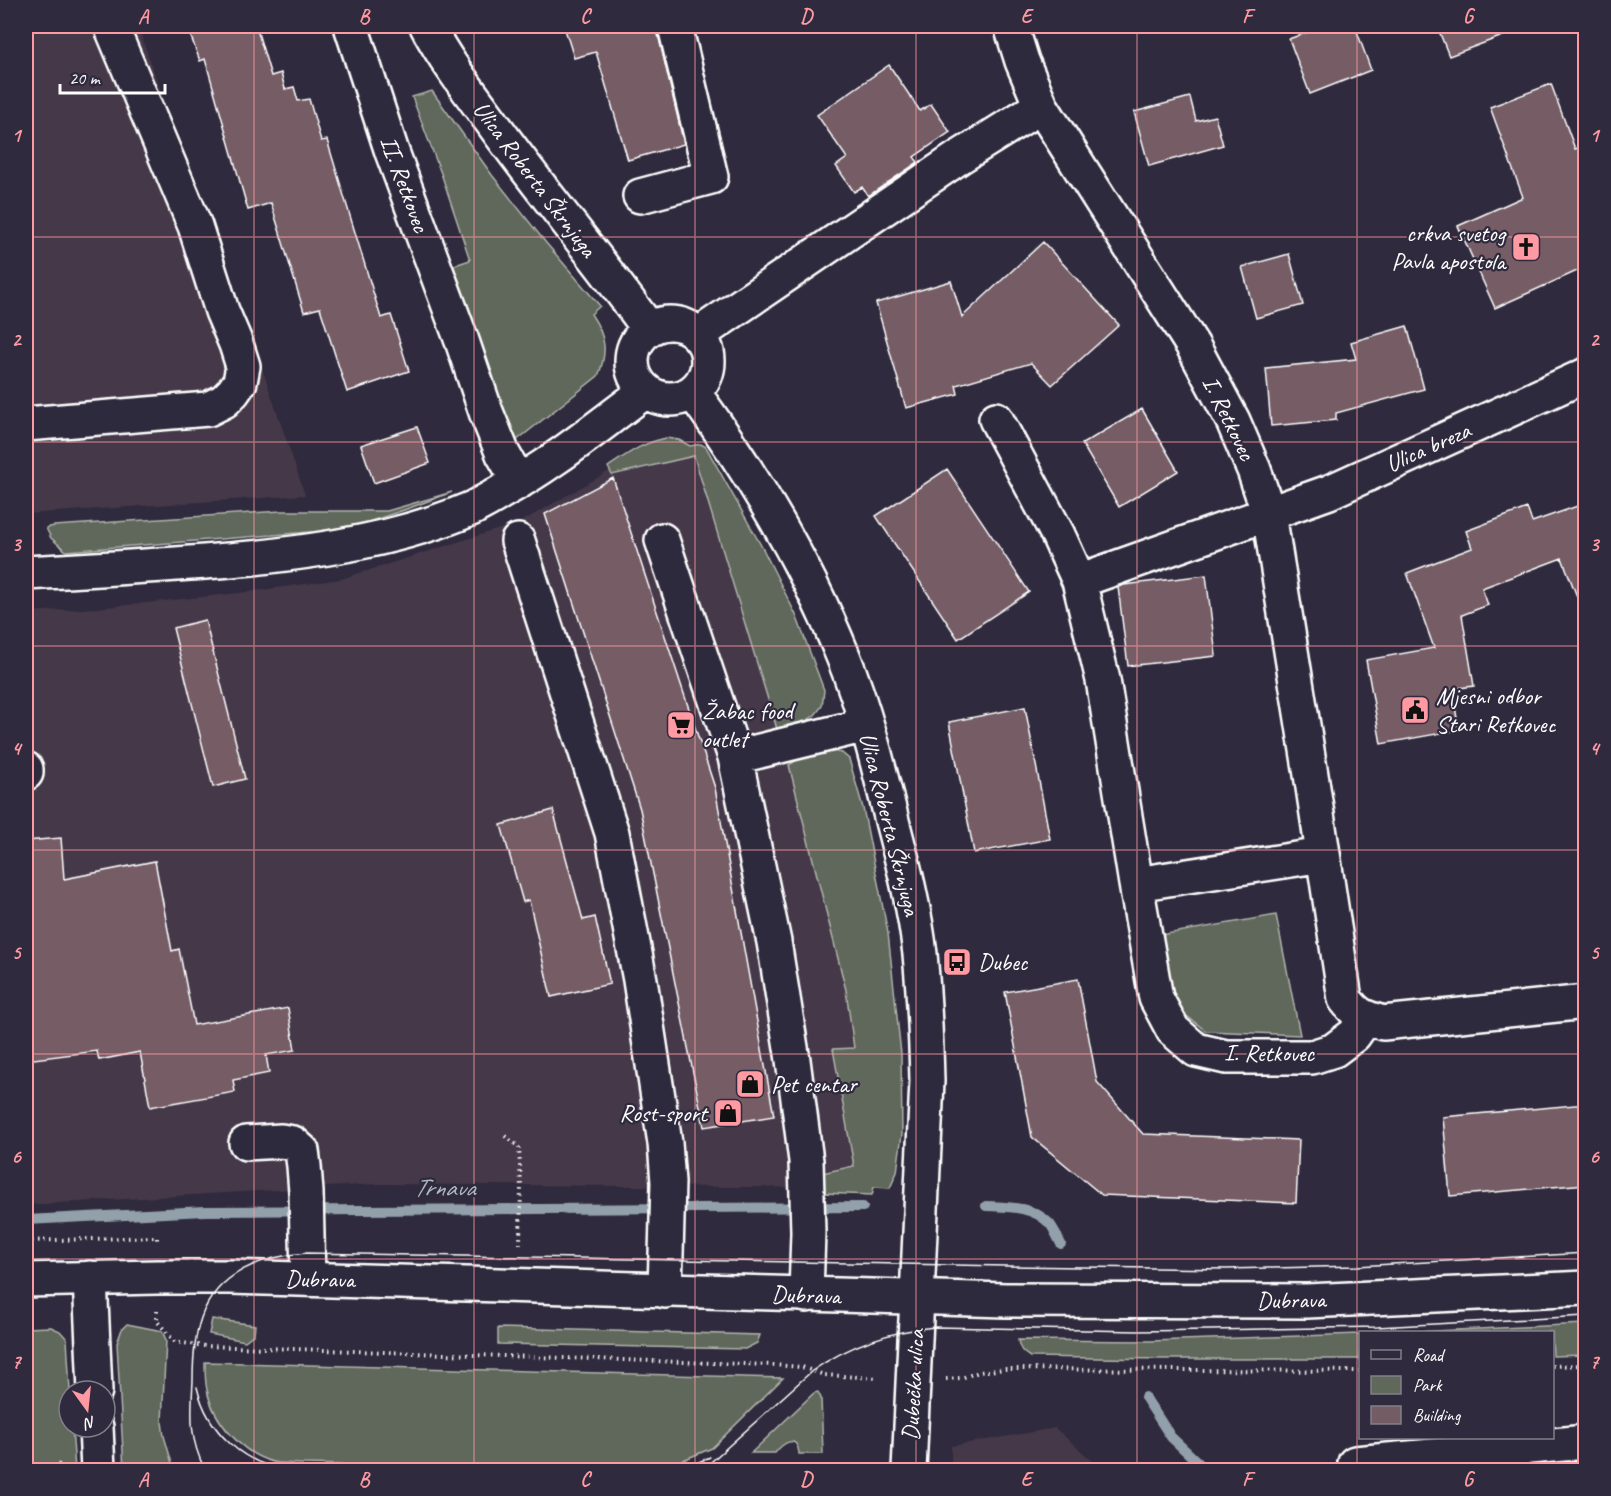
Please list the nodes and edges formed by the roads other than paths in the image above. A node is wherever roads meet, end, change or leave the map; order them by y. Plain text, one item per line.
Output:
1 (111, 26) edge
2 (351, 26) edge
3 (427, 26) edge
4 (675, 26) edge
5 (1011, 26) edge
6 (1041, 106) junction
7 (640, 196) dead end
8 (650, 329) junction
9 (699, 337) junction
10 (1586, 375) edge
11 (646, 391) junction
12 (693, 392) junction
13 (996, 419) dead end
14 (26, 424) edge
15 (519, 482) junction
16 (1269, 514) junction
17 (662, 540) dead end
18 (518, 541) dead end
19 (26, 573) edge
20 (1079, 581) junction
21 (866, 725) junction
22 (735, 757) junction
23 (1323, 855) junction
24 (1136, 884) junction
25 (1586, 1002) edge
26 (1366, 1018) junction
27 (246, 1143) dead end
28 (90, 1278) junction
29 (308, 1279) junction
30 (26, 1280) edge
31 (1586, 1288) edge
32 (665, 1291) junction
33 (806, 1295) junction
34 (918, 1299) junction
35 (94, 1379) edge
36 (97, 1439) edge
37 (1586, 1442) edge
38 (98, 1470) edge
39 (909, 1470) edge
40 (1356, 1470) edge

1 - 14 street
2 - 15 street, II. Retkovec
3 - 8 street, Ulica Roberta Škrnjuga
4 - 7 street
5 - 6 street, I. Retkovec
6 - 9 street
6 - 16 street, I. Retkovec
8 - 9 street
8 - 11 street
9 - 12 street
10 - 16 street, Ulica breza
11 - 12 street
11 - 15 street
12 - 21 street, Ulica Roberta Škrnjuga
13 - 20 street, I. Retkovec
15 - 19 street
16 - 20 street, Ulica breza
16 - 23 street, I. Retkovec
17 - 22 street
18 - 32 street
20 - 24 street, I. Retkovec
21 - 22 street
21 - 34 street, Ulica Roberta Škrnjuga
22 - 33 street
23 - 24 street
23 - 26 street, I. Retkovec
24 - 26 street, I. Retkovec
25 - 26 street
27 - 29 street
28 - 29 street, Dubrava
28 - 30 street, Dubrava
28 - 35 street
29 - 32 street, Dubrava
31 - 34 street, Dubrava
32 - 33 street, Dubrava
33 - 34 street, Dubrava
34 - 39 street, Dubečka ulica
36 - 38 street
37 - 40 street

